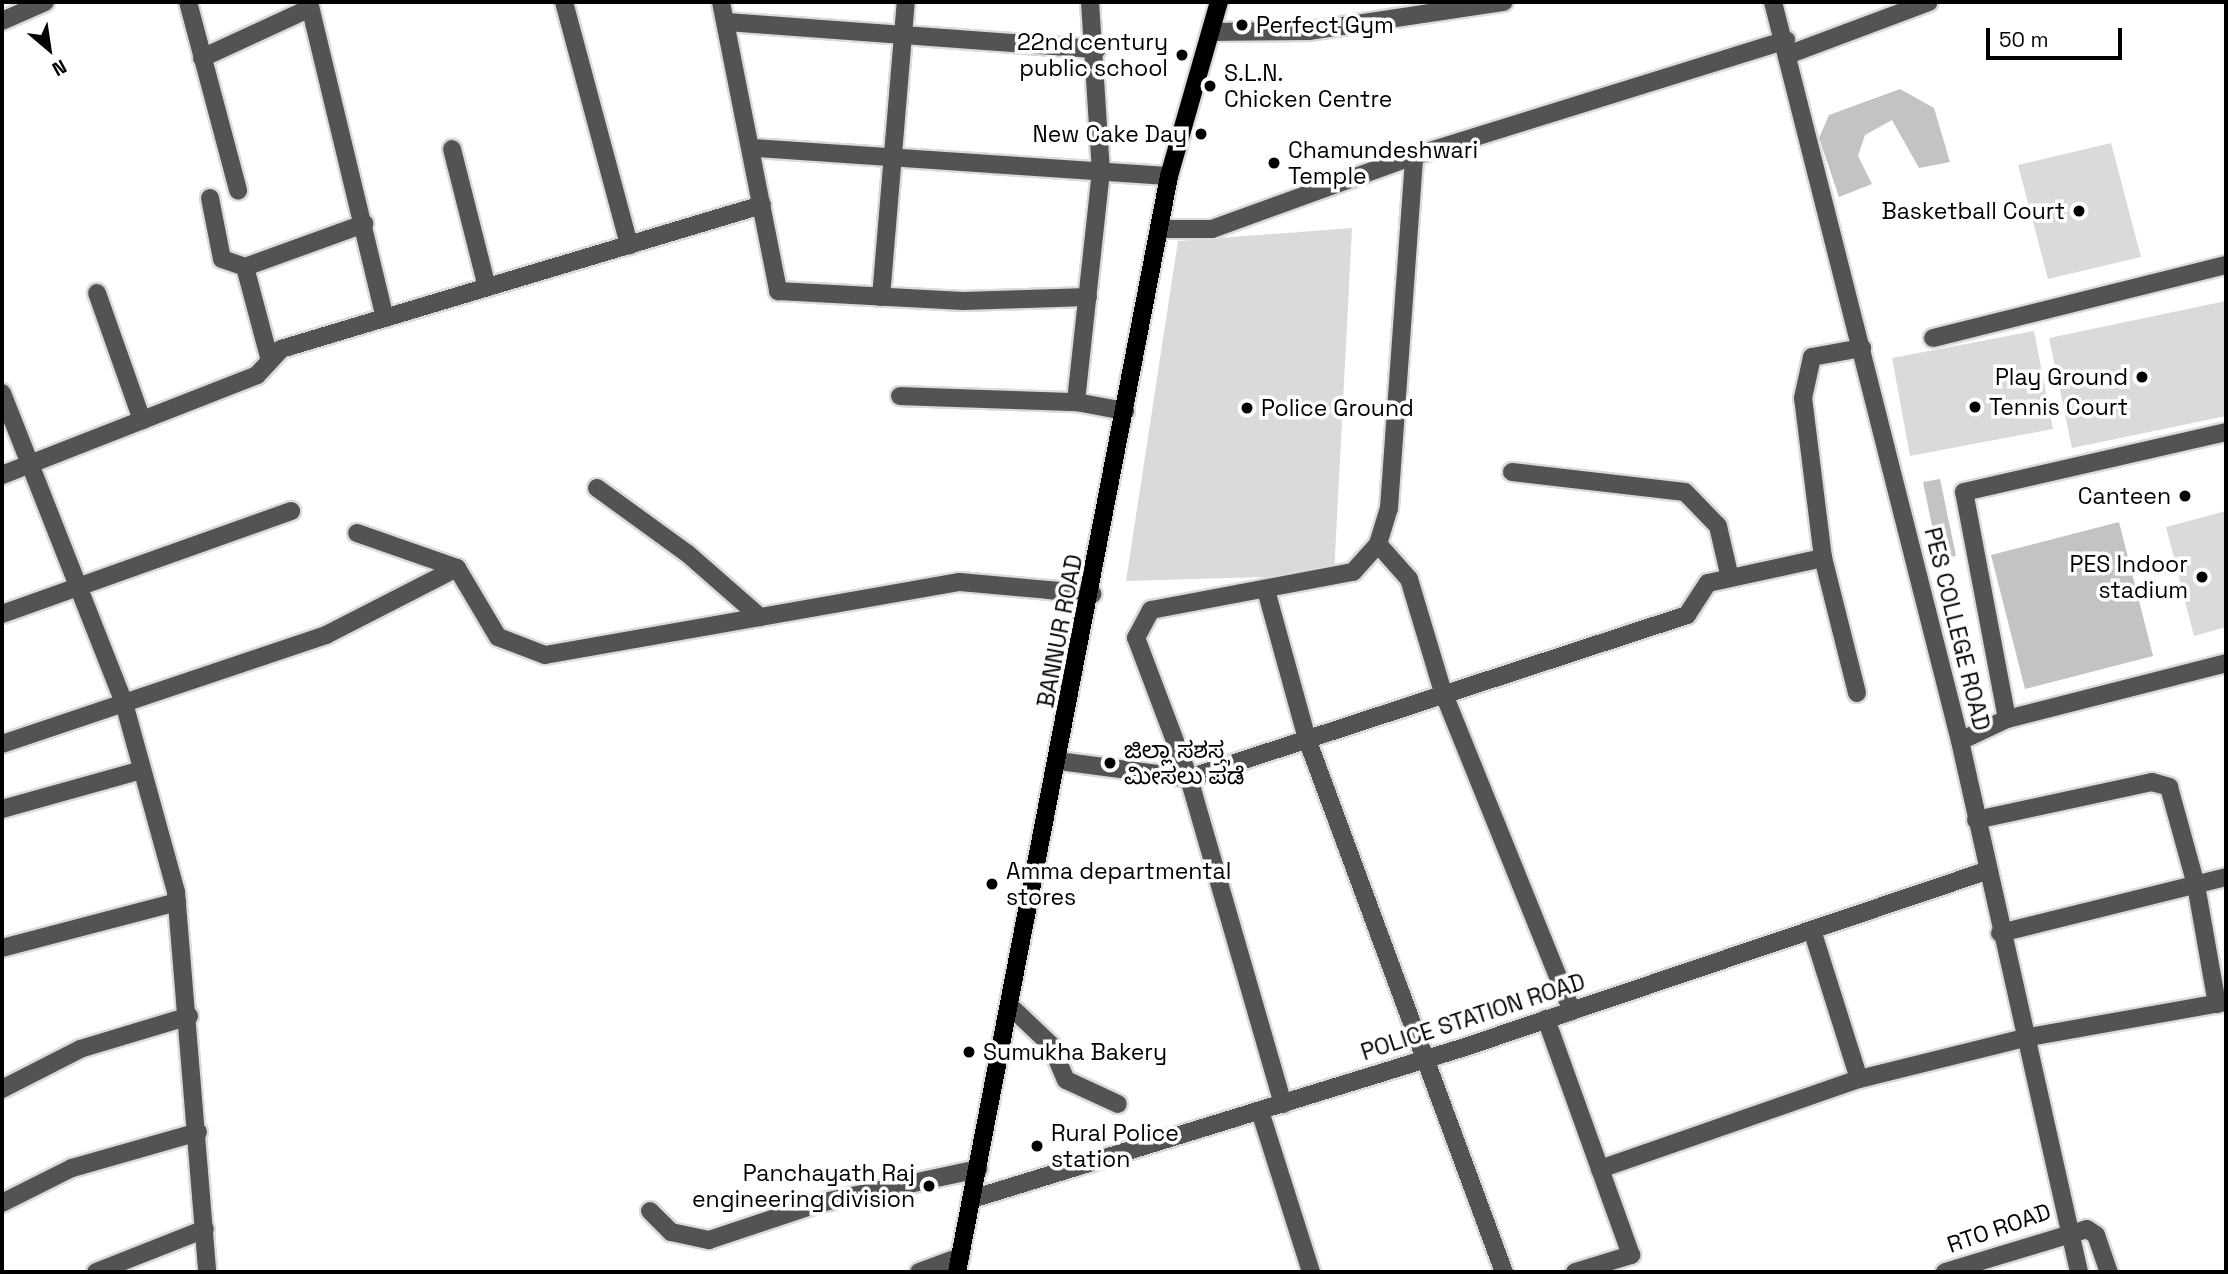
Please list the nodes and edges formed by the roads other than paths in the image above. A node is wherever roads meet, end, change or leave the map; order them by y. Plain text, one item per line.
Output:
1 (45, 2) edge
2 (188, 2) edge
3 (564, 2) edge
4 (721, 2) edge
5 (906, 2) edge
6 (1090, 2) edge
7 (1219, 2) edge
8 (1504, 2) edge
9 (1773, 2) edge
10 (1929, 2) edge
11 (309, 5) edge
12 (2, 21) edge
13 (727, 22) junction
14 (1215, 32) junction
15 (904, 34) junction
16 (1788, 47) junction
17 (1097, 49) junction
18 (202, 58) junction
19 (755, 148) junction
20 (452, 149) dead end
21 (1414, 156) junction
22 (894, 160) junction
23 (1101, 171) junction
24 (1169, 176) junction
25 (238, 190) dead end
26 (210, 198) dead end
27 (762, 205) junction
28 (364, 224) junction
29 (1159, 229) junction
30 (629, 245) junction
31 (2226, 265) edge
32 (245, 267) junction
33 (487, 287) junction
34 (97, 293) dead end
35 (881, 297) junction
36 (1087, 297) junction
37 (385, 318) junction
38 (1933, 338) dead end
39 (1862, 348) junction
40 (270, 361) junction
41 (2, 393) edge
42 (900, 396) dead end
43 (1076, 402) junction
44 (1125, 411) junction
45 (142, 420) junction
46 (2226, 432) edge
47 (30, 464) junction
48 (1512, 472) dead end
49 (2, 475) edge
50 (597, 488) dead end
51 (290, 511) dead end
52 (357, 533) dead end
53 (1378, 544) junction
54 (1823, 558) junction
55 (457, 568) junction
56 (1730, 578) junction
57 (79, 588) junction
58 (1266, 590) junction
59 (1092, 594) junction
60 (2, 614) edge
61 (760, 617) junction
62 (2226, 663) edge
63 (1443, 692) junction
64 (1857, 693) dead end
65 (124, 703) junction
66 (2007, 719) junction
67 (1307, 739) junction
68 (1960, 741) junction
69 (2, 744) edge
70 (1059, 761) junction
71 (142, 770) junction
72 (1189, 778) junction
73 (2, 809) edge
74 (1976, 820) junction
75 (1986, 871) junction
76 (2226, 877) edge
77 (2196, 885) junction
78 (177, 902) junction
79 (1812, 930) junction
80 (2000, 933) junction
81 (2, 948) edge
82 (2222, 1003) edge
83 (1010, 1006) junction
84 (1572, 1011) junction
85 (189, 1016) junction
86 (1546, 1019) junction
87 (2029, 1037) junction
88 (1426, 1058) junction
89 (1859, 1080) junction
90 (2, 1089) edge
91 (1118, 1104) dead end
92 (1283, 1104) junction
93 (1260, 1111) junction
94 (198, 1132) junction
95 (978, 1168) junction
96 (1600, 1169) junction
97 (972, 1199) junction
98 (2, 1203) edge
99 (650, 1211) dead end
100 (205, 1229) junction
101 (2069, 1230) junction
102 (958, 1265) edge
103 (96, 1272) edge
104 (207, 1272) edge
105 (919, 1272) edge
106 (1311, 1272) edge
107 (1504, 1272) edge
108 (1576, 1272) edge
109 (1945, 1272) edge
110 (2079, 1272) edge
111 (2109, 1272) edge

1 - 12 street
2 - 18 street
3 - 30 street
4 - 13 street
5 - 15 street
6 - 17 street
7 - 14 main road, BANNUR ROAD
8 - 14 street
9 - 16 street, PES COLLEGE ROAD
10 - 16 street
11 - 18 street
11 - 28 street
13 - 15 street
13 - 19 street
14 - 24 main road, BANNUR ROAD
15 - 17 street
15 - 22 street
16 - 21 street
16 - 39 street, PES COLLEGE ROAD
17 - 23 street
18 - 25 street
19 - 22 street
19 - 27 street
20 - 33 street
21 - 29 street
21 - 53 street
22 - 23 street
22 - 35 street
23 - 24 street
23 - 36 street
24 - 29 main road, BANNUR ROAD
26 - 32 street
27 - 30 street
27 - 35 street
28 - 32 street
28 - 37 street
29 - 44 main road, BANNUR ROAD
30 - 33 street
31 - 38 street
32 - 40 street
33 - 37 street
34 - 45 street
35 - 36 street
36 - 43 street
37 - 40 street
39 - 54 street
39 - 68 street, PES COLLEGE ROAD
40 - 45 street
41 - 47 street
42 - 43 street
43 - 44 street
44 - 59 main road, BANNUR ROAD
45 - 47 street
46 - 66 street
47 - 49 street
47 - 57 street
48 - 56 street
50 - 61 street
51 - 57 street
52 - 55 street
53 - 58 street
53 - 63 street
54 - 56 street
54 - 64 street
55 - 61 street
55 - 65 street
56 - 63 street
57 - 60 street
57 - 65 street
58 - 67 street
58 - 72 street
59 - 61 street
59 - 70 main road, BANNUR ROAD
62 - 66 street
63 - 67 street
63 - 84 street
65 - 69 street
65 - 71 street
66 - 68 street
67 - 72 street
67 - 88 street
68 - 74 street, PES COLLEGE ROAD
70 - 72 street
70 - 83 main road, BANNUR ROAD
71 - 73 street
71 - 78 street
72 - 92 street
74 - 75 street, PES COLLEGE ROAD
74 - 77 street
75 - 79 street, POLICE STATION ROAD
75 - 80 street, PES COLLEGE ROAD
76 - 77 street
77 - 80 street
77 - 82 street
78 - 81 street
78 - 85 street
79 - 84 street, POLICE STATION ROAD
79 - 89 street
80 - 87 street, PES COLLEGE ROAD
82 - 87 street
83 - 91 street
83 - 95 main road, BANNUR ROAD
84 - 86 street, POLICE STATION ROAD
85 - 90 street
85 - 94 street
86 - 88 street, POLICE STATION ROAD
86 - 96 street
87 - 89 street
87 - 101 street, PES COLLEGE ROAD
88 - 92 street, POLICE STATION ROAD
88 - 107 street
89 - 96 street
92 - 93 street, POLICE STATION ROAD
93 - 97 street, POLICE STATION ROAD
93 - 106 street
94 - 98 street
94 - 100 street
95 - 97 main road, BANNUR ROAD
95 - 99 street
96 - 108 street
97 - 102 main road, BANNUR ROAD
100 - 103 street
100 - 104 street
101 - 109 street, RTO ROAD
101 - 110 street, PES COLLEGE ROAD
101 - 111 street
102 - 105 street

